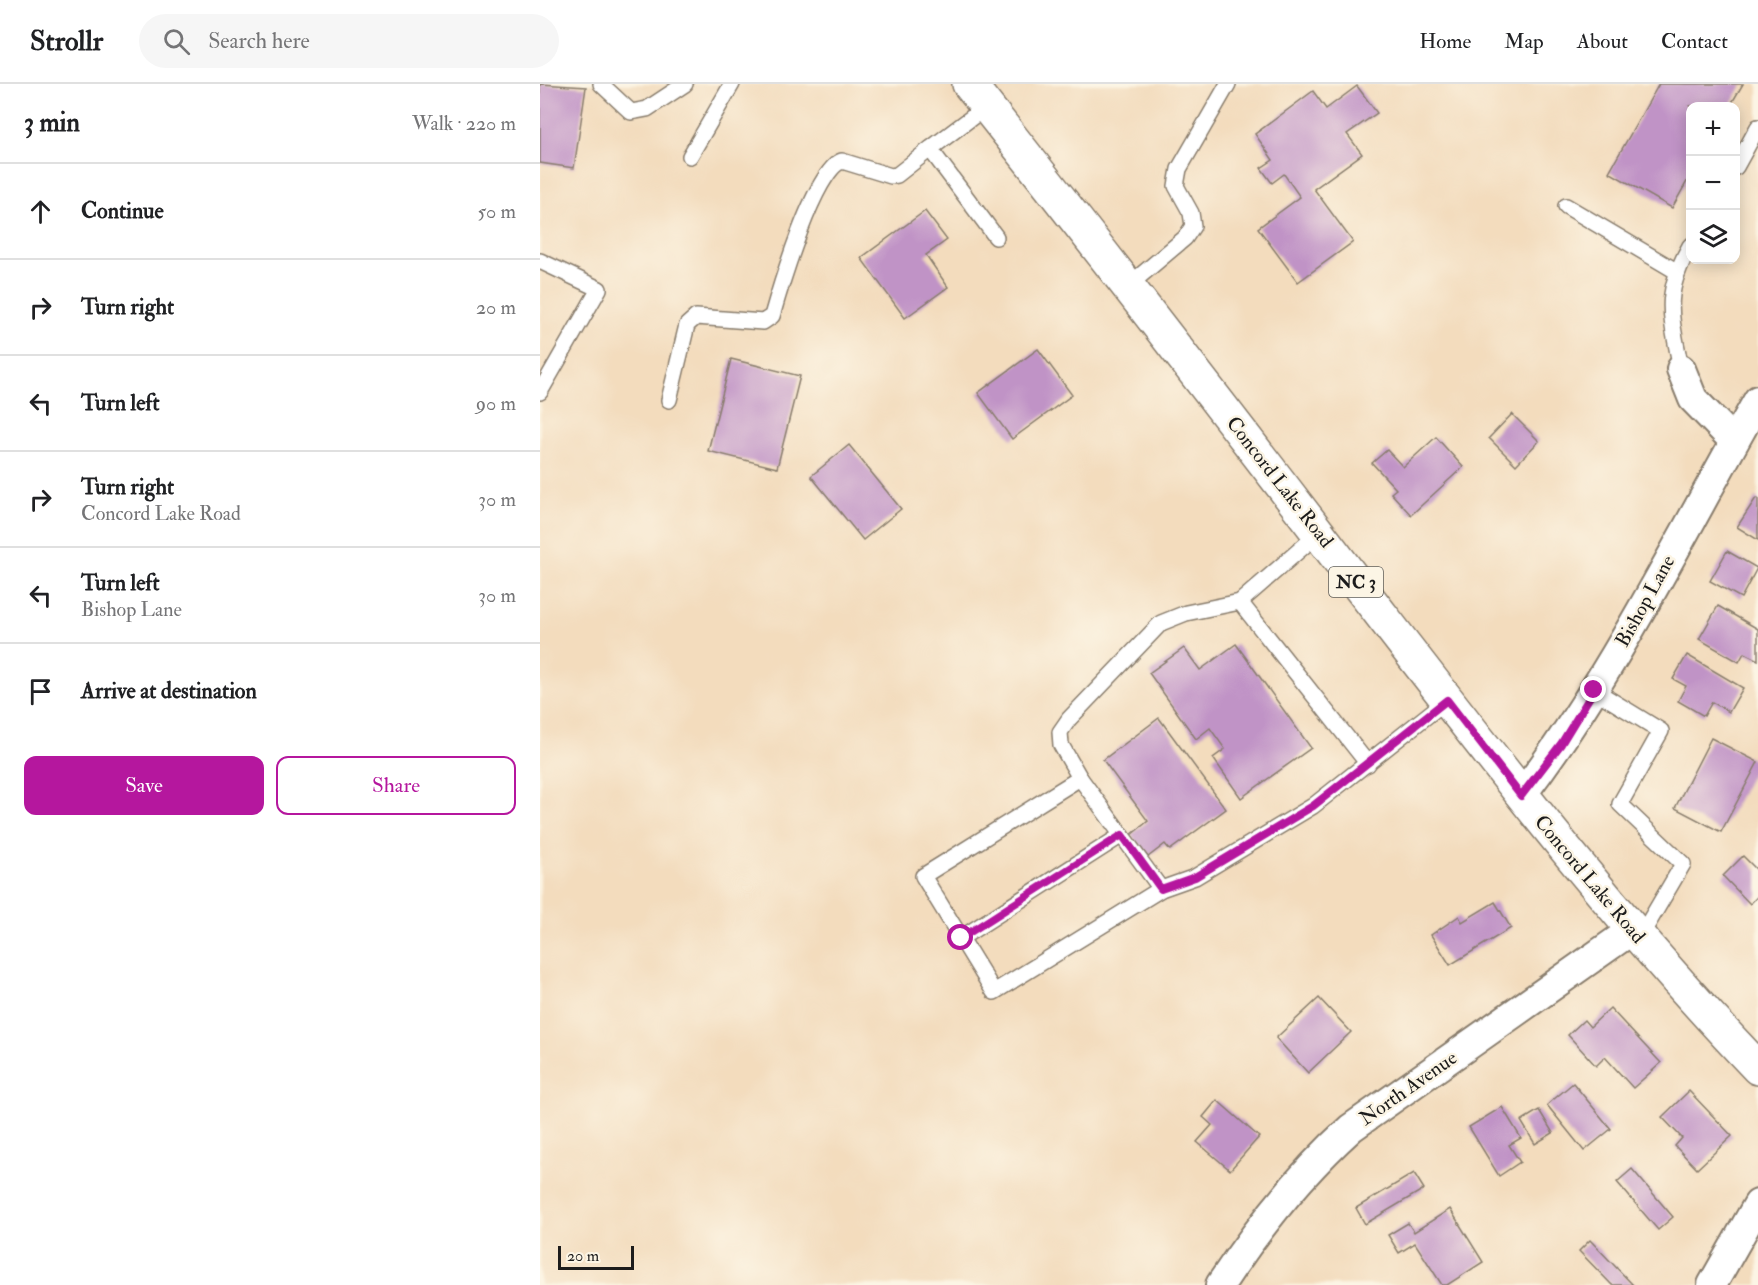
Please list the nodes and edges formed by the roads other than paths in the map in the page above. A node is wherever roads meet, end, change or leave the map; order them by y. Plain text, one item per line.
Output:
1 (601, 84) edge
2 (685, 84) edge
3 (732, 84) edge
4 (1228, 84) edge
5 (978, 95) edge
6 (1758, 127) edge
7 (930, 149) junction
8 (690, 156) dead end
9 (1740, 160) edge
10 (1566, 206) dead end
11 (996, 237) dead end
12 (1686, 253) edge
13 (540, 261) edge
14 (1676, 271) junction
15 (1128, 286) junction
16 (1681, 369) joint
17 (540, 392) edge
18 (669, 400) dead end
19 (1758, 400) edge
20 (1734, 441) junction
21 (1319, 533) junction
22 (1240, 602) junction
23 (1594, 690) junction
24 (1447, 700) junction
25 (1368, 764) junction
26 (1080, 778) junction
27 (1521, 796) junction
28 (1122, 835) junction
29 (1161, 889) junction
30 (1636, 935) junction
31 (961, 938) junction
32 (1758, 1068) edge
33 (1758, 1204) edge
34 (1220, 1285) edge
35 (1712, 1285) edge

1 - 2 lane
3 - 8 lane
4 - 15 lane
5 - 7 lane
5 - 15 main road, Concord Lake Road / NC 3
6 - 9 lane
7 - 11 lane
7 - 18 lane
10 - 14 lane
12 - 14 lane
13 - 17 lane
14 - 16 lane
15 - 21 main road, Concord Lake Road / NC 3
16 - 20 street
19 - 20 street, Bishop Lane
20 - 23 street, Bishop Lane
21 - 22 lane
21 - 24 main road, Concord Lake Road / NC 3
22 - 25 lane
22 - 26 lane
23 - 27 street, Bishop Lane
23 - 30 lane
24 - 25 lane
24 - 27 main road, Concord Lake Road / NC 3
25 - 29 lane
26 - 28 lane
26 - 31 lane
27 - 30 main road, Concord Lake Road / NC 3
28 - 29 lane
28 - 31 lane
29 - 31 lane
30 - 32 main road, Concord Lake Road / NC 3
30 - 34 street, North Avenue
33 - 35 street

